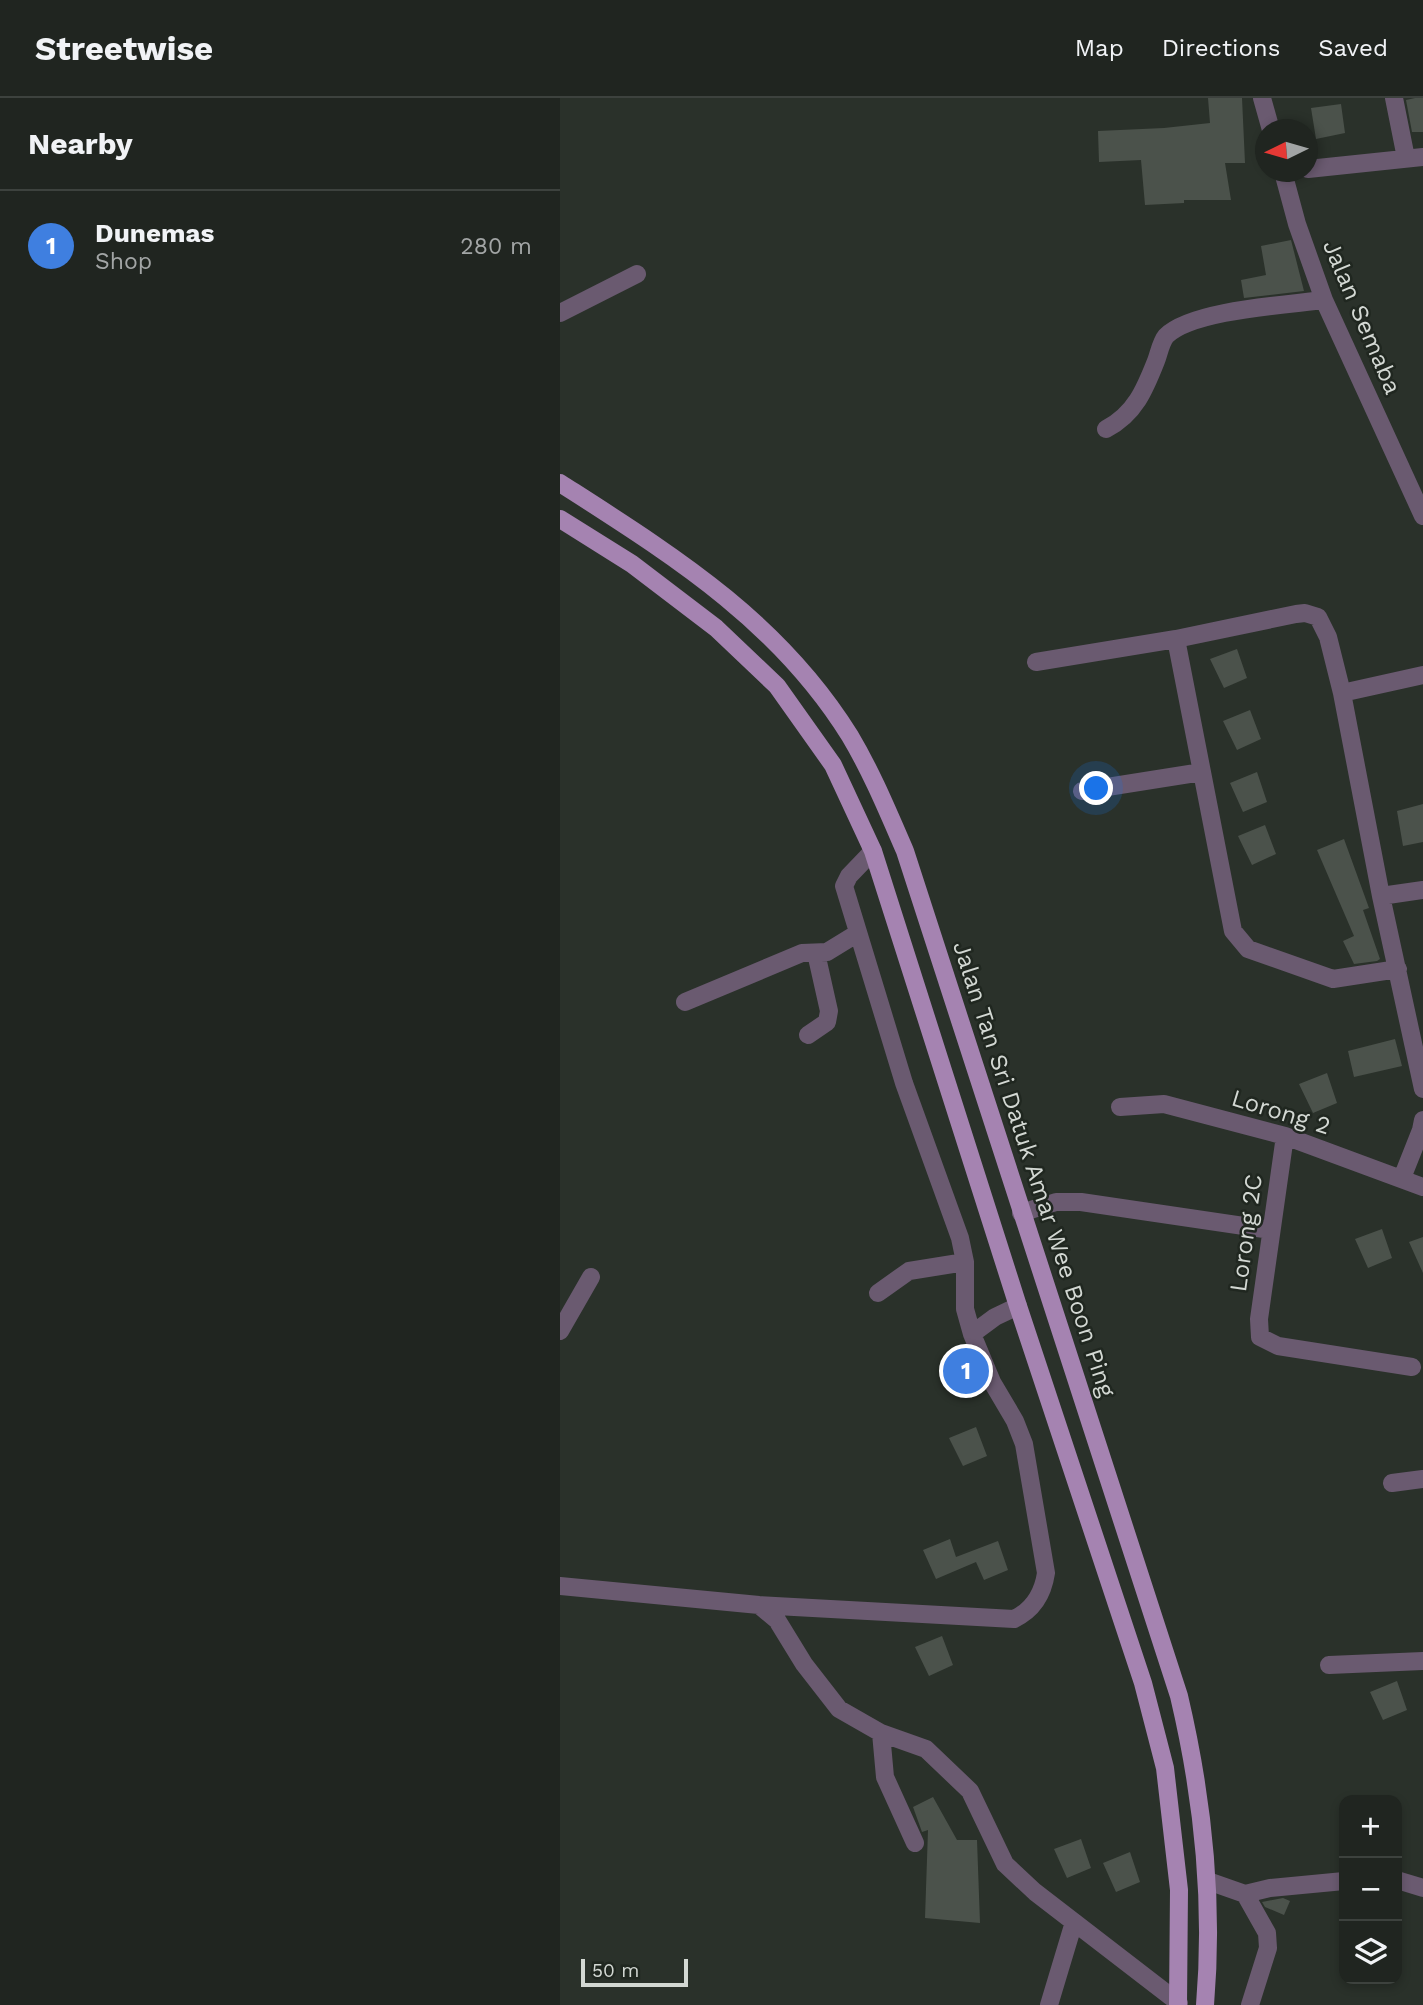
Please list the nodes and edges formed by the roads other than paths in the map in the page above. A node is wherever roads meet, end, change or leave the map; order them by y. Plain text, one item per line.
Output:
1 (1262, 98) edge
2 (1394, 98) edge
3 (1268, 119) edge
4 (1414, 158) edge
5 (1318, 168) edge
6 (1286, 182) edge
7 (637, 275) dead end
8 (1324, 300) junction
9 (560, 313) edge
10 (1106, 429) dead end
11 (560, 483) edge
12 (1423, 516) edge
13 (560, 519) edge
14 (1176, 639) junction
15 (1036, 662) dead end
16 (1423, 675) edge
17 (1342, 693) junction
18 (1202, 772) junction
19 (1082, 790) dead end
20 (873, 851) junction
21 (1423, 890) edge
22 (1381, 896) junction
23 (858, 933) junction
24 (816, 953) junction
25 (1398, 969) junction
26 (685, 1002) dead end
27 (808, 1035) dead end
28 (1423, 1088) edge
29 (1120, 1107) dead end
30 (1423, 1120) edge
31 (1285, 1136) junction
32 (1402, 1178) junction
33 (1423, 1187) edge
34 (1021, 1213) junction
35 (1271, 1230) junction
36 (965, 1262) junction
37 (591, 1278) dead end
38 (878, 1293) dead end
39 (1018, 1306) junction
40 (560, 1331) edge
41 (972, 1334) junction
42 (1412, 1367) dead end
43 (1423, 1479) edge
44 (1392, 1483) dead end
45 (560, 1586) edge
46 (759, 1605) junction
47 (1423, 1661) edge
48 (1329, 1665) dead end
49 (881, 1733) junction
50 (915, 1843) dead end
51 (1208, 1881) junction
52 (1339, 1881) edge
53 (1402, 1882) edge
54 (1423, 1888) edge
55 (1245, 1894) junction
56 (1074, 1922) junction
57 (1179, 2004) edge
58 (1049, 2005) edge
59 (1205, 2005) edge
60 (1251, 2005) edge

1 - 3 street
2 - 4 street
4 - 5 street
6 - 8 street, Jalan Semaba
7 - 9 street
8 - 10 street
8 - 12 street, Jalan Semaba
11 - 34 main road, Jalan Tan Sri Datuk Amar Wee Boon Ping
13 - 20 main road
14 - 15 street
14 - 17 street
14 - 18 street
16 - 17 street
17 - 22 street
18 - 19 street
18 - 25 street
20 - 23 street
20 - 39 main road
21 - 22 street
22 - 25 street
23 - 24 street
23 - 36 street
24 - 26 street
24 - 27 street
25 - 28 street
29 - 31 street, Lorong 2
30 - 32 street
31 - 32 street, Lorong 2
31 - 35 street, Lorong 2C
32 - 33 street, Lorong 2
34 - 35 street
34 - 51 main road, Jalan Tan Sri Datuk Amar Wee Boon Ping
35 - 42 street, Lorong 2C
36 - 38 street
36 - 41 street
37 - 40 street
39 - 41 street
39 - 57 main road
41 - 46 street
43 - 44 street
45 - 46 street
46 - 49 street
47 - 48 street
49 - 50 street
49 - 56 street
51 - 55 street
51 - 59 main road, Jalan Tan Sri Datuk Amar Wee Boon Ping
52 - 55 street
53 - 54 street
55 - 60 street
56 - 57 street
56 - 58 street

